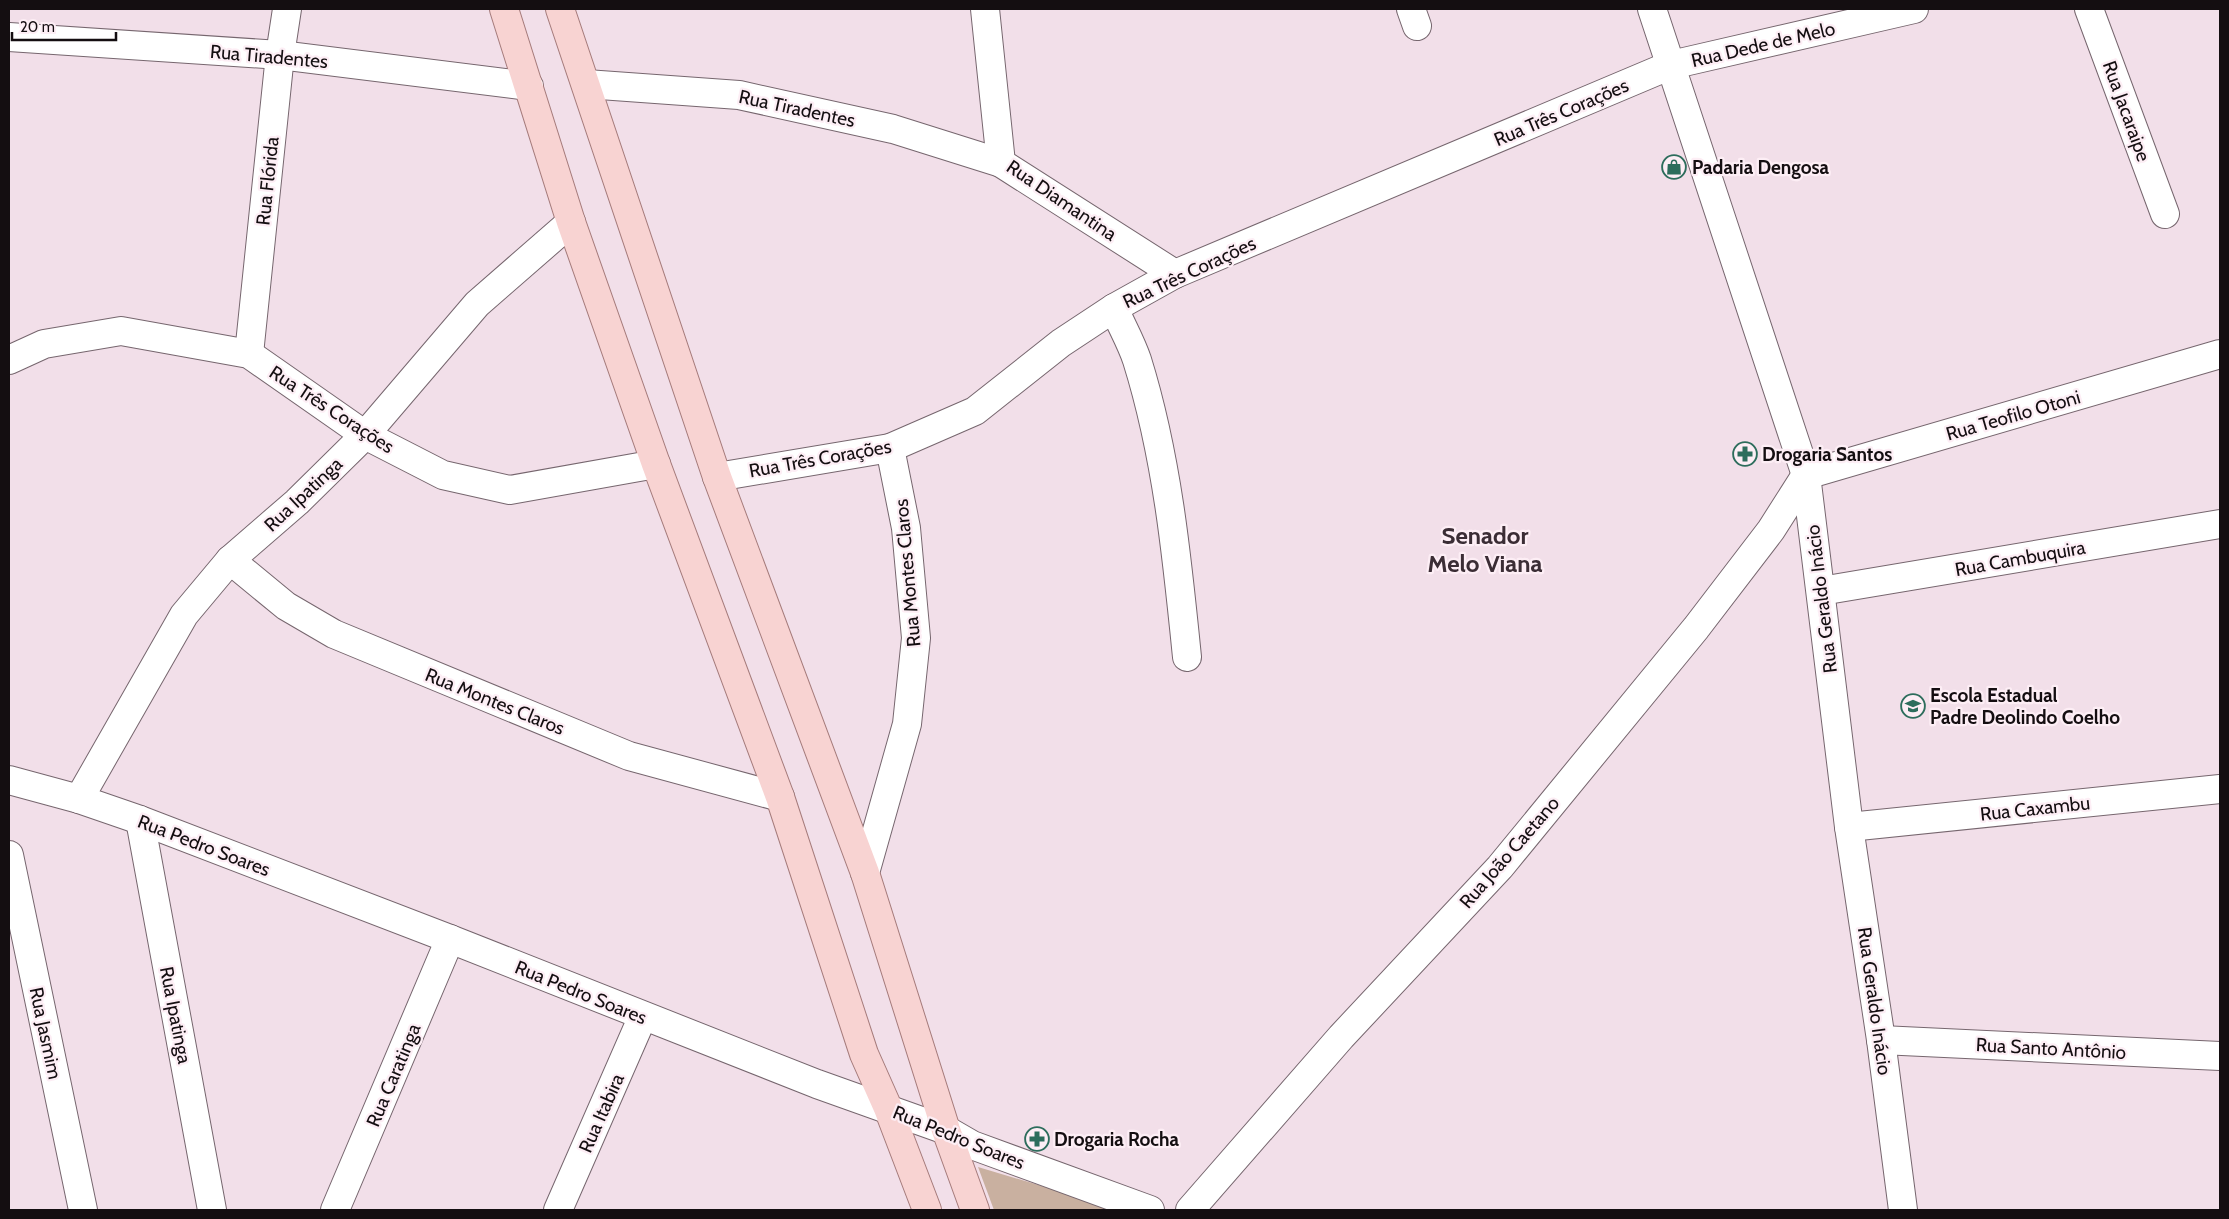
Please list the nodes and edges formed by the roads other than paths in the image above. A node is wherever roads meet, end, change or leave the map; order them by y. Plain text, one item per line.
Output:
1 (287, 9) edge
2 (504, 9) edge
3 (560, 9) edge
4 (985, 9) edge
5 (1652, 9) edge
6 (1914, 9) edge
7 (2089, 9) edge
8 (9, 37) edge
9 (280, 55) junction
10 (1671, 65) junction
11 (586, 84) junction
12 (529, 86) junction
13 (1001, 163) junction
14 (2165, 214) dead end
15 (571, 222) junction
16 (1175, 274) junction
17 (1114, 308) junction
18 (249, 354) junction
19 (2220, 354) edge
20 (9, 360) edge
21 (365, 435) junction
22 (890, 448) junction
23 (656, 464) junction
24 (1806, 475) junction
25 (717, 477) junction
26 (2220, 524) edge
27 (230, 560) junction
28 (1820, 591) junction
29 (1187, 657) dead end
30 (9, 780) edge
31 (2220, 789) edge
32 (780, 797) junction
33 (79, 799) junction
34 (140, 820) junction
35 (1849, 827) junction
36 (9, 855) edge
37 (865, 873) junction
38 (450, 939) junction
39 (643, 1016) junction
40 (1881, 1040) junction
41 (2220, 1056) edge
42 (888, 1108) junction
43 (946, 1130) junction
44 (83, 1210) edge
45 (212, 1210) edge
46 (335, 1210) edge
47 (558, 1210) edge
48 (927, 1210) edge
49 (975, 1210) edge
50 (1150, 1210) edge
51 (1190, 1210) edge
52 (1903, 1210) edge

1 - 9 street, Rua Flórida
2 - 12 main road
3 - 11 main road
4 - 13 street, Rua Diamantina
5 - 10 street, Rua Geraldo Inácio
6 - 10 street, Rua Dede de Melo
7 - 14 street, Rua Jacaraipe
8 - 9 street, Rua Tiradentes
9 - 12 street, Rua Tiradentes
9 - 18 street, Rua Flórida
10 - 16 street, Rua Três Corações
10 - 24 street, Rua Geraldo Inácio
11 - 13 street, Rua Tiradentes
11 - 25 main road
12 - 15 main road
13 - 16 street, Rua Diamantina
15 - 21 street, Rua Ipatinga
15 - 23 main road
16 - 17 street, Rua Três Corações
17 - 22 street, Rua Três Corações
17 - 29 street
18 - 20 street, Rua Três Corações
18 - 21 street, Rua Três Corações
19 - 24 street, Rua Teofilo Otoni
21 - 23 street, Rua Três Corações
21 - 27 street, Rua Ipatinga
22 - 25 street, Rua Três Corações
22 - 37 street, Rua Montes Claros
23 - 32 main road
24 - 28 street, Rua Geraldo Inácio
24 - 51 street, Rua João Caetano
25 - 37 main road
26 - 28 street, Rua Cambuquira
27 - 32 street, Rua Montes Claros
27 - 33 street, Rua Ipatinga
28 - 35 street, Rua Geraldo Inácio
30 - 33 street, Rua Pedro Soares
31 - 35 street, Rua Caxambu
32 - 42 main road
33 - 34 street, Rua Pedro Soares
34 - 38 street, Rua Pedro Soares
34 - 45 street, Rua Ipatinga
35 - 40 street, Rua Geraldo Inácio
36 - 44 street, Rua Jasmim
37 - 43 main road
38 - 39 street, Rua Pedro Soares
38 - 46 street, Rua Caratinga
39 - 42 street, Rua Pedro Soares
39 - 47 street, Rua Itabira
40 - 41 street, Rua Santo Antônio
40 - 52 street, Rua Geraldo Inácio
42 - 43 street, Rua Pedro Soares
42 - 48 main road
43 - 49 main road
43 - 50 street, Rua Pedro Soares

